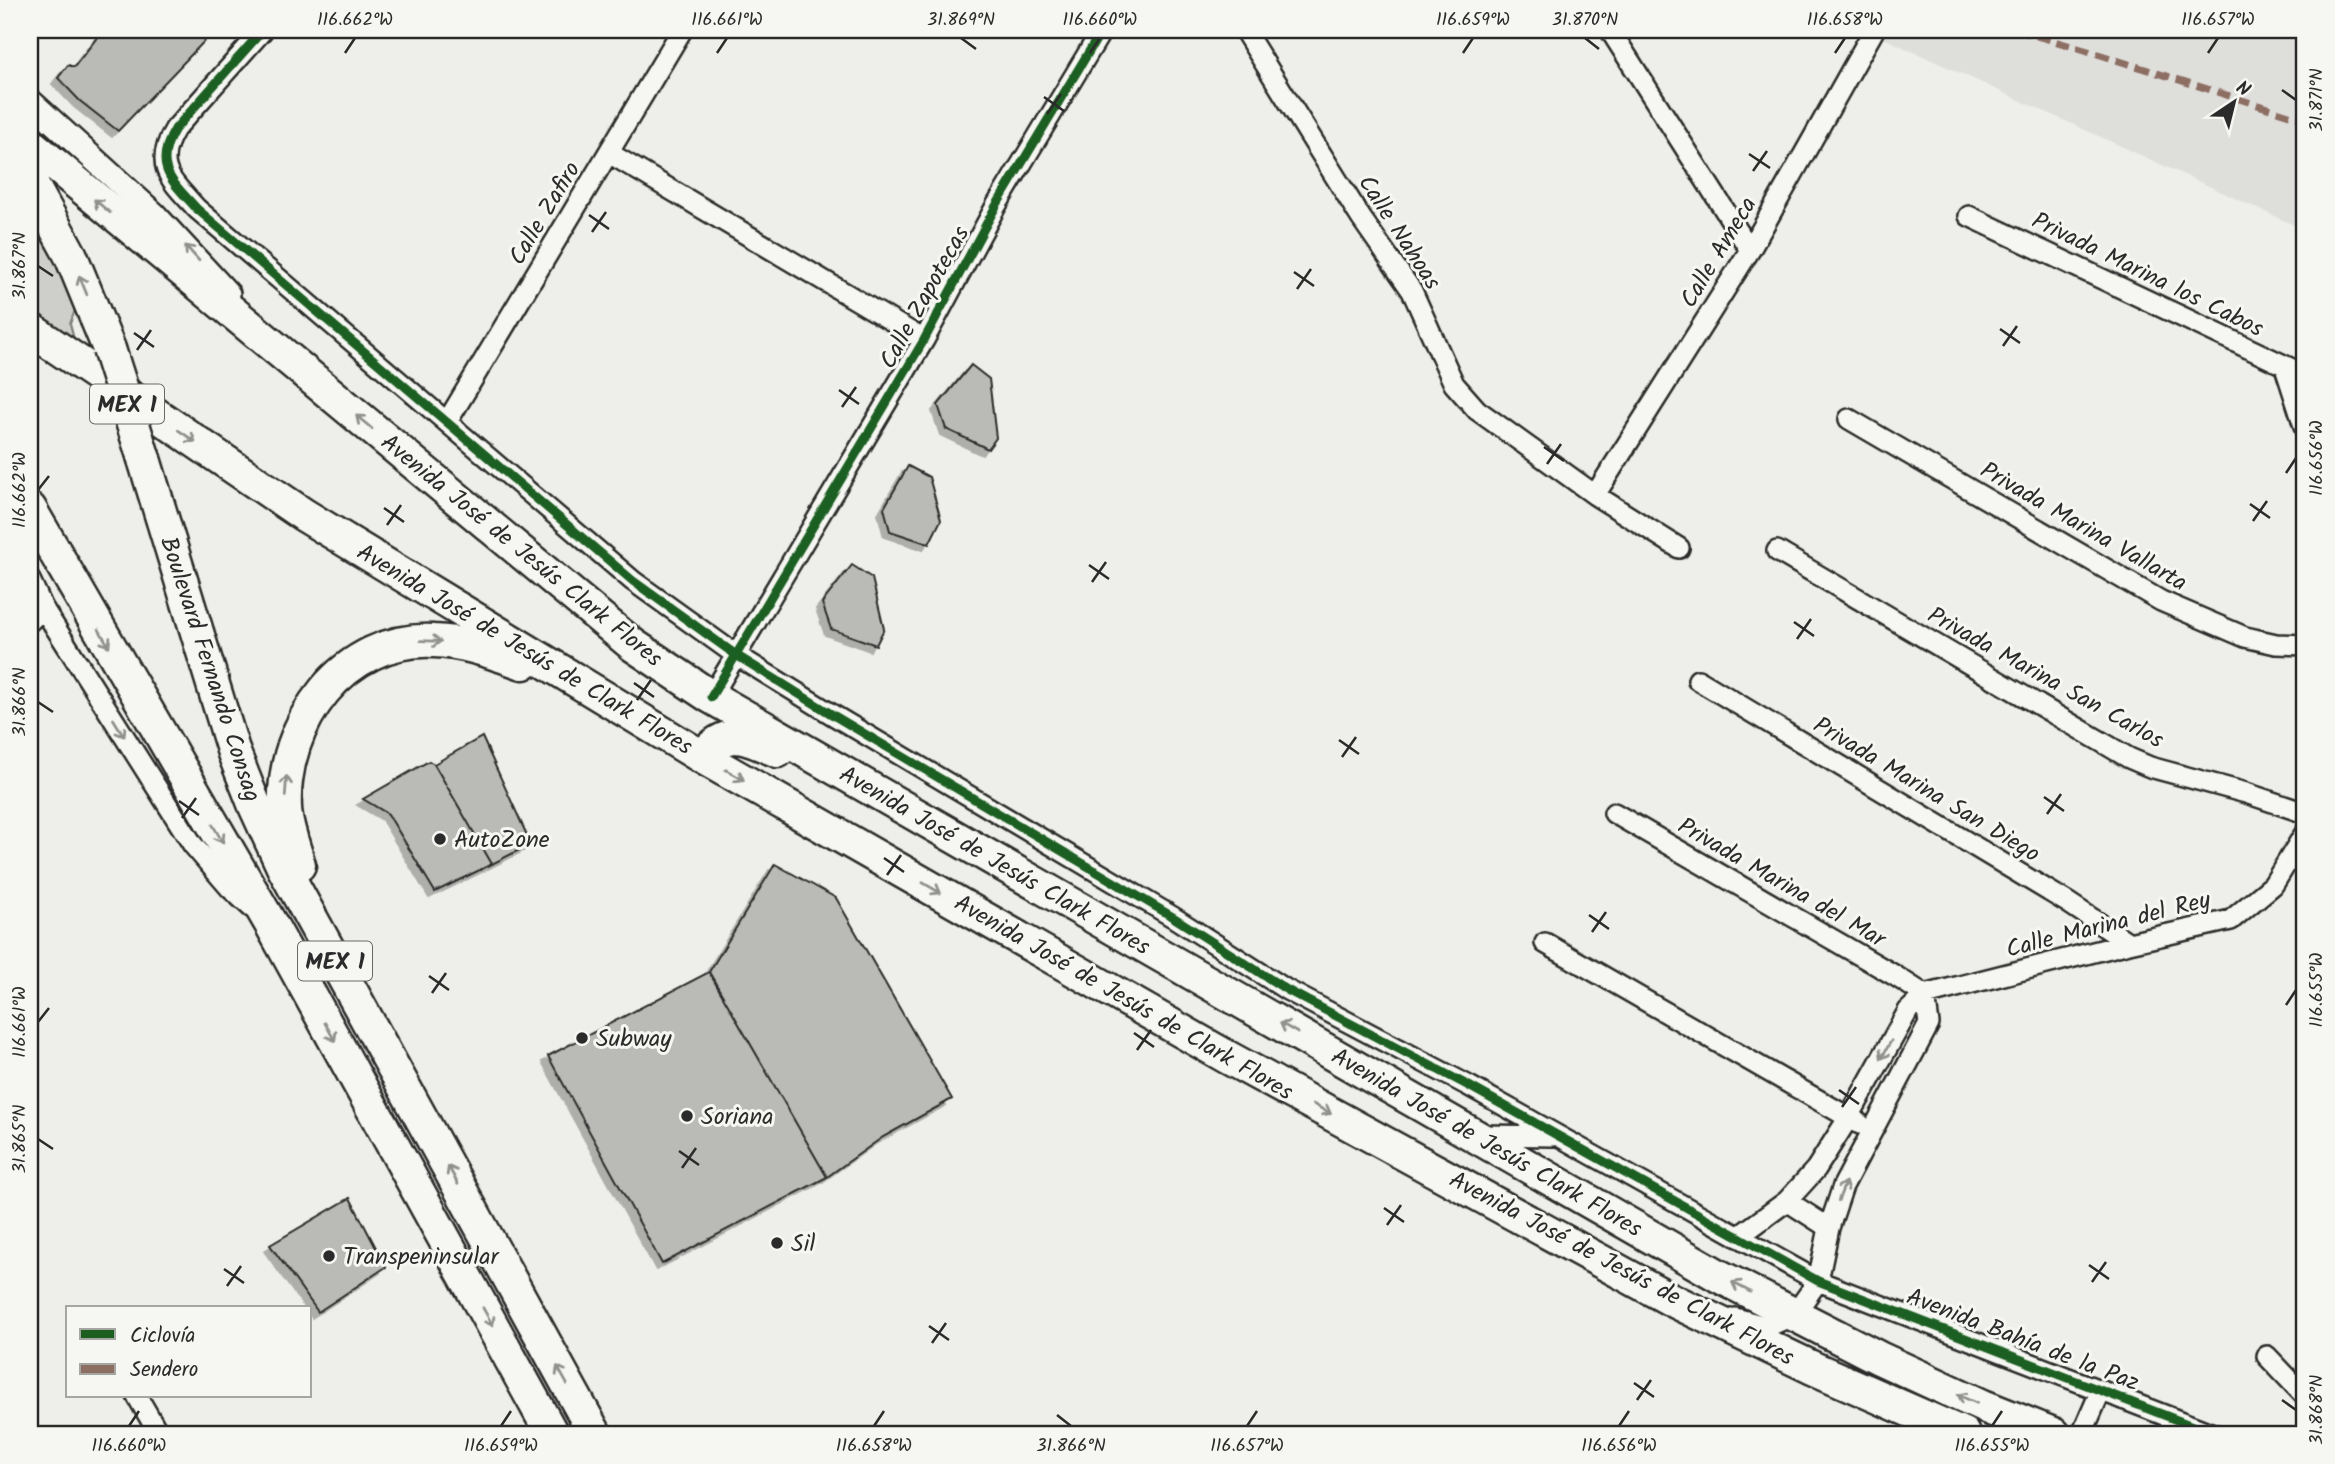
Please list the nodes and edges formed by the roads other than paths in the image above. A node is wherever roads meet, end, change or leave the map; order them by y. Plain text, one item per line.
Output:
1 (263, 30) edge
2 (682, 30) edge
3 (1102, 30) edge
4 (1244, 30) edge
5 (1610, 30) edge
6 (1874, 30) edge
7 (30, 101) edge
8 (30, 144) edge
9 (609, 153) junction
10 (30, 181) edge
11 (1969, 216) dead end
12 (1750, 250) junction
13 (30, 329) edge
14 (924, 340) junction
15 (268, 343) junction
16 (2285, 367) junction
17 (2305, 374) edge
18 (1849, 419) dead end
19 (447, 422) junction
20 (2305, 429) edge
21 (1595, 495) junction
22 (30, 509) edge
23 (1679, 548) dead end
24 (1777, 551) dead end
25 (30, 580) edge
26 (37, 614) edge
27 (2305, 645) edge
28 (736, 655) junction
29 (1698, 680) dead end
30 (580, 683) junction
31 (711, 697) junction
32 (702, 757) junction
33 (839, 772) junction
34 (2305, 813) edge
35 (1614, 814) dead end
36 (2305, 833) edge
37 (314, 924) junction
38 (272, 926) junction
39 (1545, 943) dead end
40 (2129, 943) junction
41 (1925, 995) junction
42 (1849, 1117) junction
43 (1872, 1130) junction
44 (1476, 1135) junction
45 (1558, 1136) junction
46 (1787, 1201) junction
47 (1829, 1228) junction
48 (1738, 1237) junction
49 (497, 1257) junction
50 (464, 1273) junction
51 (1818, 1280) junction
52 (1668, 1298) junction
53 (1794, 1315) junction
54 (2267, 1356) dead end
55 (1879, 1359) junction
56 (1813, 1368) junction
57 (2101, 1390) junction
58 (2305, 1396) edge
59 (138, 1398) edge
60 (159, 1434) edge
61 (552, 1434) edge
62 (595, 1434) edge
63 (1963, 1434) edge
64 (2053, 1434) edge
65 (2082, 1434) edge
66 (2213, 1434) edge

1 - 19 street, Avenida Bahía de la Paz
2 - 9 street, Calle Zafiro
3 - 14 street, Calle Zapotecas
4 - 21 street, Calle Nahoas
5 - 12 street
6 - 12 street, Calle Ameca
15 -> 7 street
15 -> 8 highway, Avenida José de Jesús Clark Flores
9 - 14 street
9 - 19 street, Calle Zafiro
37 -> 10 highway, Boulevard Fernando Consag / MEX 1, bridge
11 - 16 street, Privada Marina los Cabos
12 - 21 street, Calle Ameca
13 -> 30 highway, Avenida José de Jesús de Clark Flores
14 - 28 street, Calle Zapotecas
31 -> 15 highway, Avenida José de Jesús Clark Flores
16 - 17 street, Privada Marina los Cabos
16 - 20 street
18 - 27 street, Privada Marina Vallarta
19 - 28 street, Avenida Bahía de la Paz
21 - 23 street, Calle Nahoas
22 -> 38 highway, Boulevard Fernando Consag / MEX 1
24 - 34 street, Privada Marina San Carlos
25 - 26 street
26 -> 38 street
28 - 31 street, Calle Zapotecas
28 - 45 street, Avenida Bahía de la Paz
29 - 40 street, Privada Marina San Diego
30 - 32 highway, Avenida José de Jesús de Clark Flores
37 -> 30 highway
31 - 33 highway, Avenida José de Jesús Clark Flores
32 - 33 highway
32 -> 52 highway, Avenida José de Jesús de Clark Flores
44 -> 33 highway, Avenida José de Jesús Clark Flores
35 - 41 street, Privada Marina del Mar
36 - 40 street, Calle Marina del Rey
49 -> 37 highway, Boulevard Fernando Consag / MEX 1
38 -> 50 highway, Boulevard Fernando Consag / MEX 1
39 - 42 street
40 - 41 street, Calle Marina del Rey
41 -> 42 street
41 - 43 street
42 - 43 street
42 - 46 street
47 -> 43 street
44 - 45 street
53 -> 44 highway, Avenida José de Jesús Clark Flores
45 - 48 street, Avenida Bahía de la Paz
46 - 47 street
46 - 48 street
47 - 51 street
48 - 51 street, Avenida Bahía de la Paz
49 - 50 highway
62 -> 49 highway, Boulevard Fernando Consag / MEX 1
50 -> 61 highway, Boulevard Fernando Consag / MEX 1
51 - 53 street
51 - 57 street, Avenida Bahía de la Paz
52 - 53 street
52 - 56 highway, Avenida José de Jesús de Clark Flores
53 - 55 highway, Avenida José de Jesús Clark Flores
54 - 58 street
55 - 56 highway
64 -> 55 highway, Avenida José de Jesús Clark Flores
56 - 63 highway, Avenida José de Jesús de Clark Flores
57 - 65 street
57 - 66 street, Avenida Bahía de la Paz
59 - 60 street

